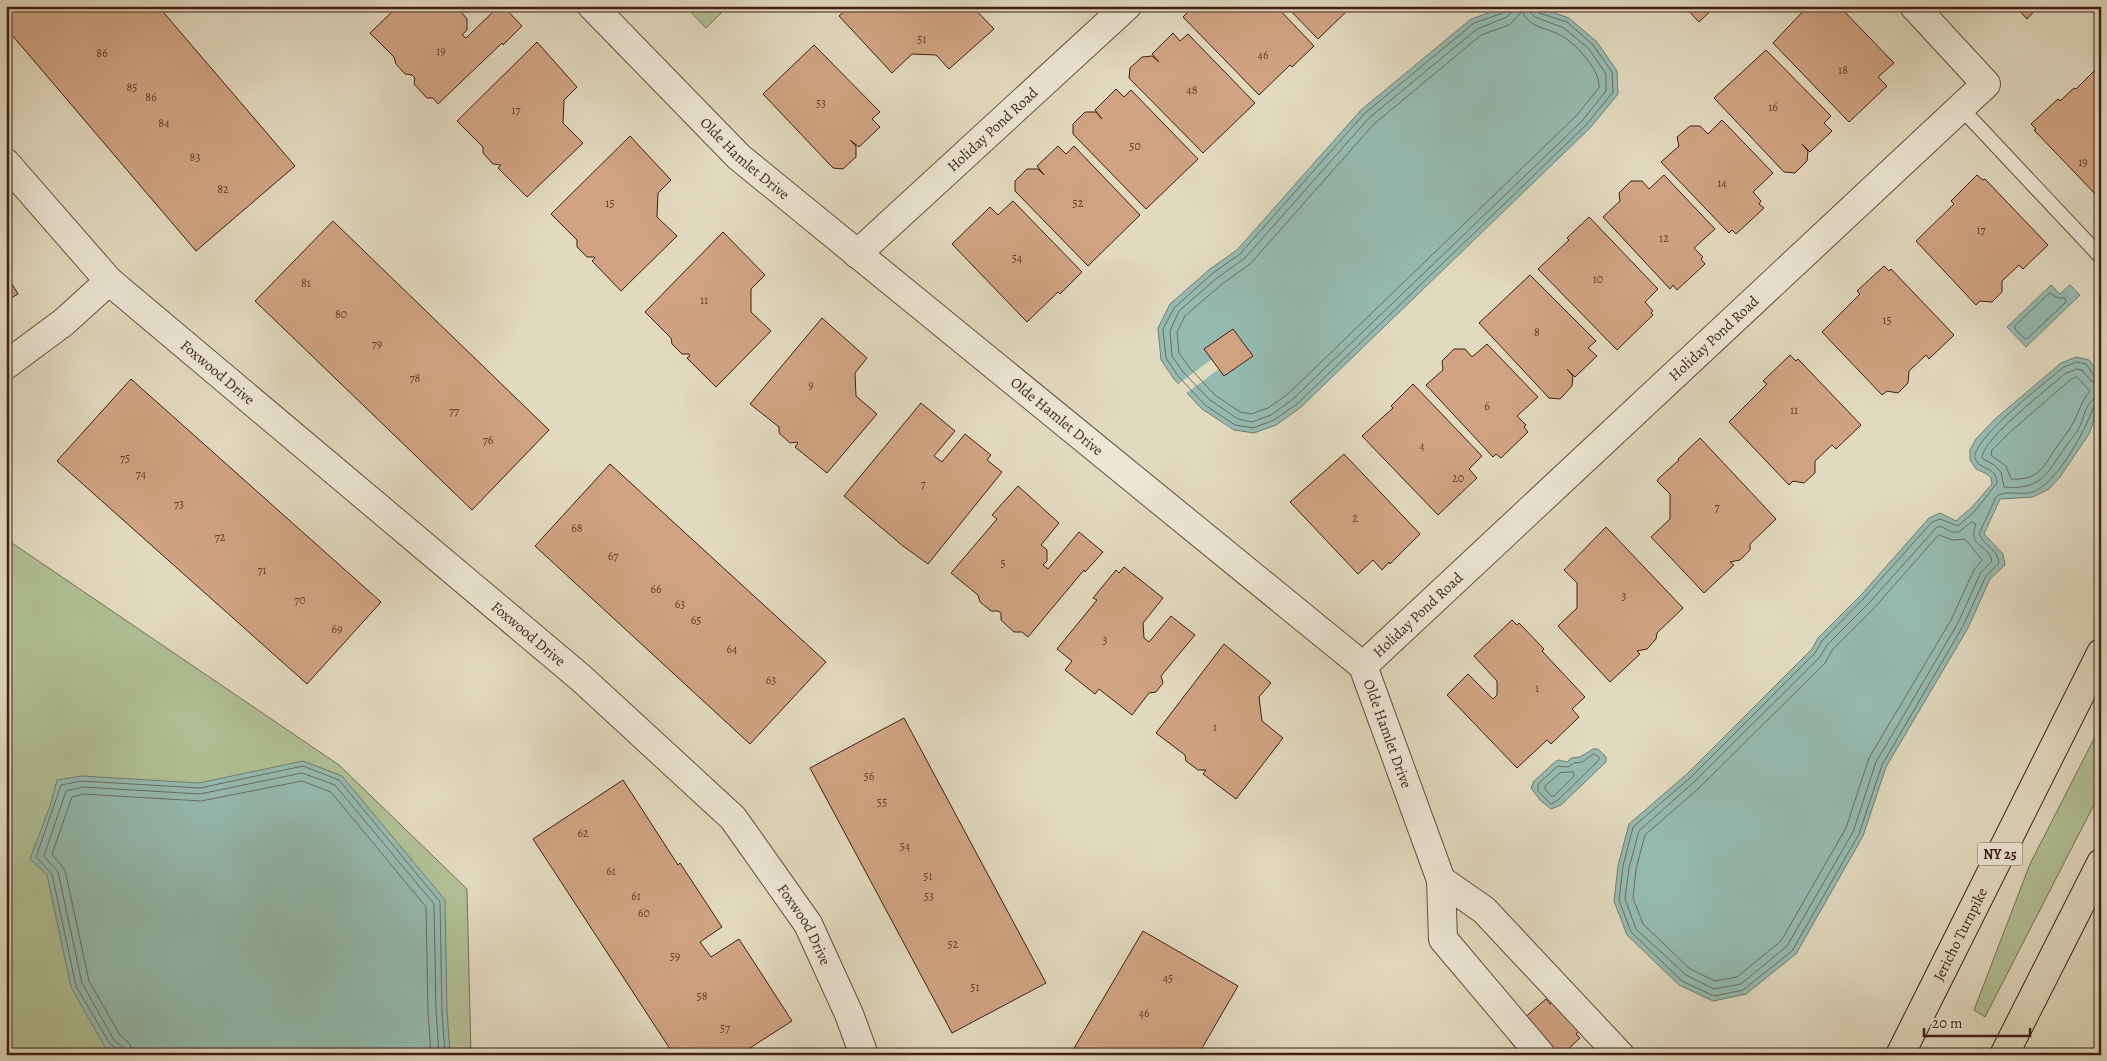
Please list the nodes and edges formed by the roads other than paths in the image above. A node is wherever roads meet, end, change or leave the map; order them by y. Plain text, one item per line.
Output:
1 (592, 6) edge
2 (1127, 6) edge
3 (1914, 6) edge
4 (1961, 108) junction
5 (6, 163) edge
6 (857, 254) junction
7 (2101, 257) edge
8 (109, 281) junction
9 (6, 365) edge
10 (2101, 653) edge
11 (1363, 666) junction
12 (2101, 863) edge
13 (1441, 880) junction
14 (864, 1055) edge
15 (1541, 1055) edge
16 (1620, 1055) edge
17 (1900, 1055) edge
18 (2004, 1055) edge

1 - 6 street, Olde Hamlet Drive
2 - 6 street, Holiday Pond Road
3 - 4 street, Holiday Pond Road
4 - 7 lane
4 - 11 street, Holiday Pond Road
5 - 8 street, Foxwood Drive
6 - 11 street, Olde Hamlet Drive
8 - 9 street
8 - 14 street, Foxwood Drive
10 - 17 main road, Jericho Turnpike / NY 25
11 - 13 street, Olde Hamlet Drive
12 - 18 main road
13 - 15 street, Olde Hamlet Drive
13 - 16 street

